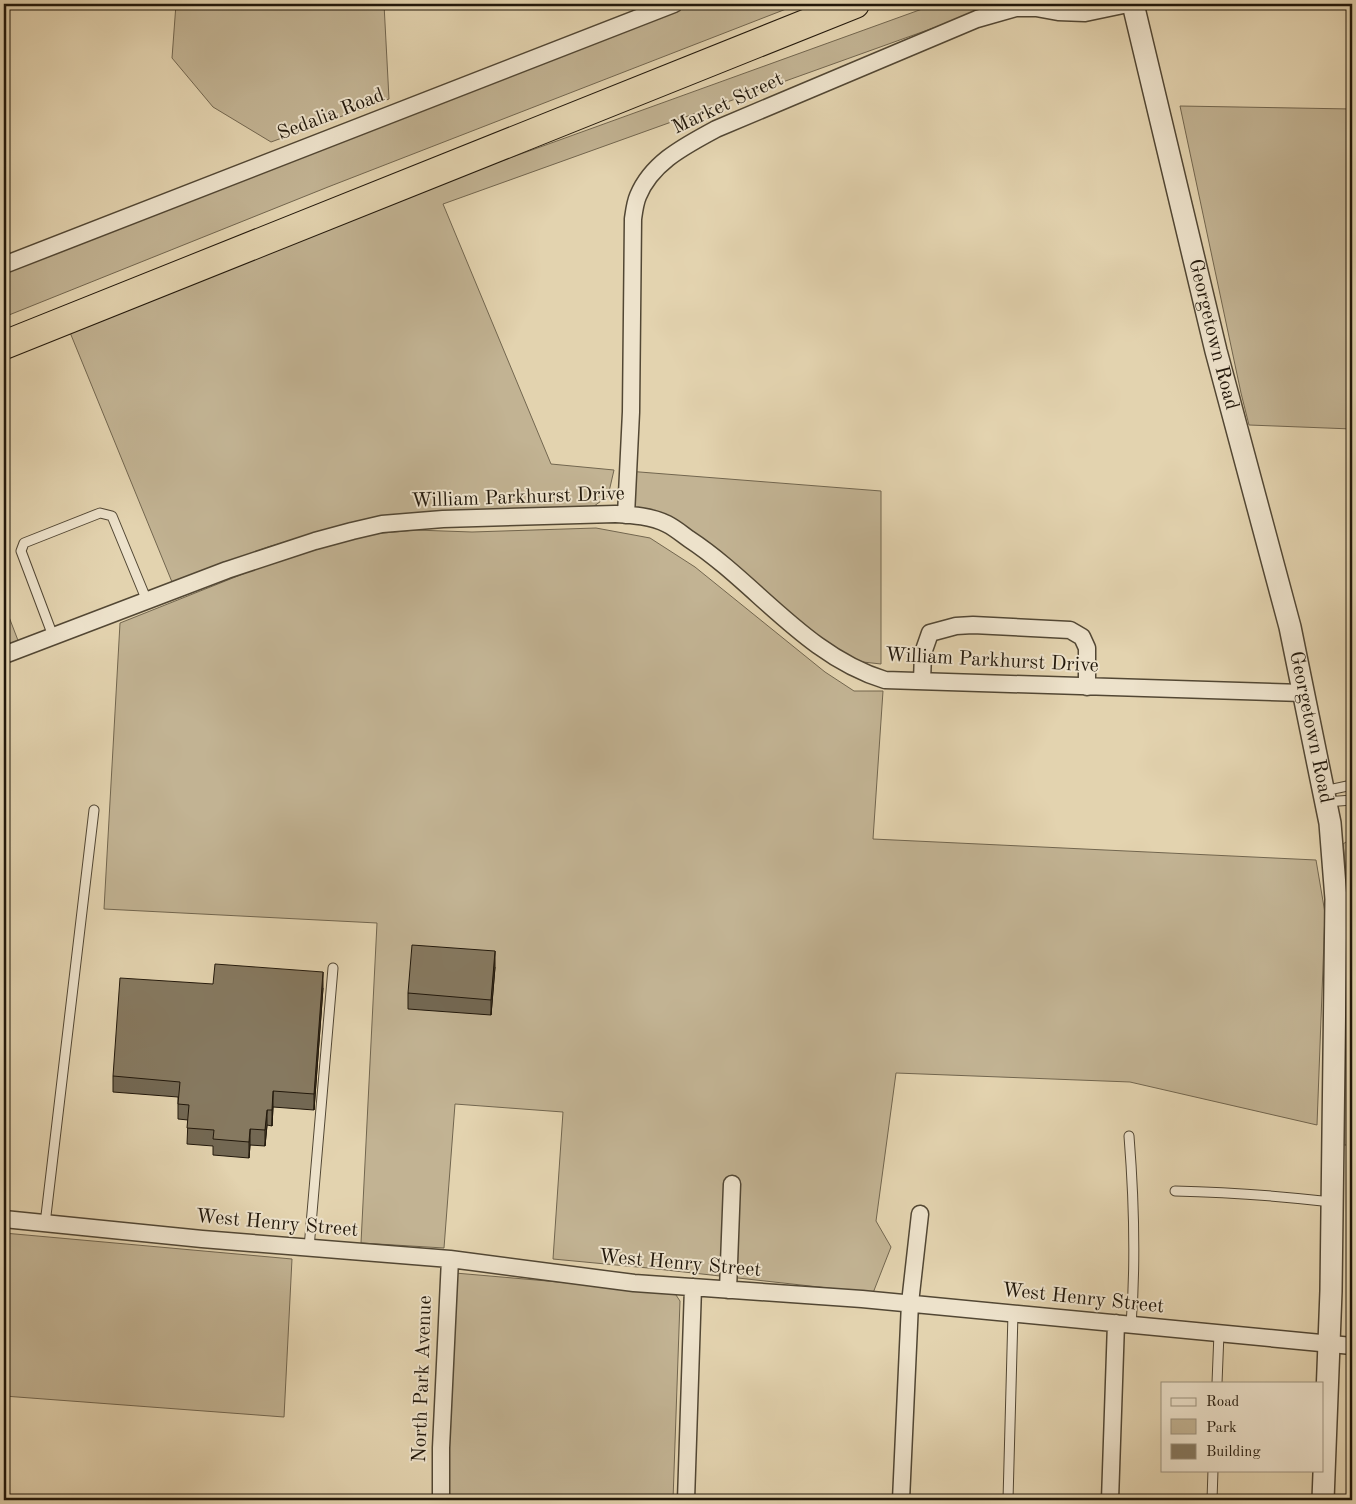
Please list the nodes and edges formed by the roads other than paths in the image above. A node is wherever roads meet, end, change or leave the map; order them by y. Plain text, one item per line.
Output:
1 (674, 4) edge
2 (855, 4) edge
3 (1128, 4) edge
4 (1133, 4) edge
5 (4, 266) edge
6 (4, 345) edge
7 (626, 515) junction
8 (147, 601) junction
9 (53, 636) junction
10 (4, 655) edge
11 (922, 681) junction
12 (1087, 686) junction
13 (1303, 693) junction
14 (1352, 785) edge
15 (1325, 796) junction
16 (1352, 800) edge
17 (94, 810) dead end
18 (333, 968) dead end
19 (1128, 1136) dead end
20 (732, 1184) dead end
21 (1175, 1191) dead end
22 (1332, 1202) junction
23 (920, 1214) dead end
24 (4, 1219) edge
25 (45, 1224) junction
26 (309, 1248) junction
27 (450, 1259) junction
28 (693, 1287) junction
29 (728, 1290) junction
30 (910, 1303) junction
31 (1013, 1313) junction
32 (1124, 1324) junction
33 (1219, 1333) junction
34 (1329, 1344) junction
35 (1352, 1346) edge
36 (1217, 1382) edge
37 (1214, 1472) edge
38 (441, 1500) edge
39 (686, 1500) edge
40 (902, 1500) edge
41 (1008, 1500) edge
42 (1110, 1500) edge
43 (1212, 1500) edge
44 (1323, 1500) edge

1 - 5 street, Sedalia Road
2 - 6 highway
3 - 7 street, Market Street
4 - 13 street, Georgetown Road
7 - 8 street, William Parkhurst Drive
7 - 11 street, William Parkhurst Drive
8 - 9 street, William Parkhurst Drive
8 - 9 lane
9 - 10 street, William Parkhurst Drive
11 - 12 street, William Parkhurst Drive
11 - 12 street
12 - 13 street, William Parkhurst Drive
13 - 15 street, Georgetown Road
14 - 15 lane
15 - 16 lane
15 - 22 street, Georgetown Road
17 - 25 lane
18 - 26 lane
19 - 32 lane
20 - 29 street
21 - 22 lane
22 - 34 street, Georgetown Road
23 - 30 street
24 - 25 street, West Henry Street
25 - 26 street, West Henry Street
26 - 27 street, West Henry Street
27 - 28 street, West Henry Street
27 - 38 street, North Park Avenue
28 - 29 street, West Henry Street
28 - 39 street
29 - 30 street, West Henry Street
30 - 31 street, West Henry Street
30 - 40 street
31 - 32 street, West Henry Street
31 - 41 lane
32 - 33 street, West Henry Street
32 - 42 street
33 - 34 street, West Henry Street
33 - 36 lane
34 - 35 street, West Henry Street
34 - 44 street, Georgetown Road
37 - 43 lane

